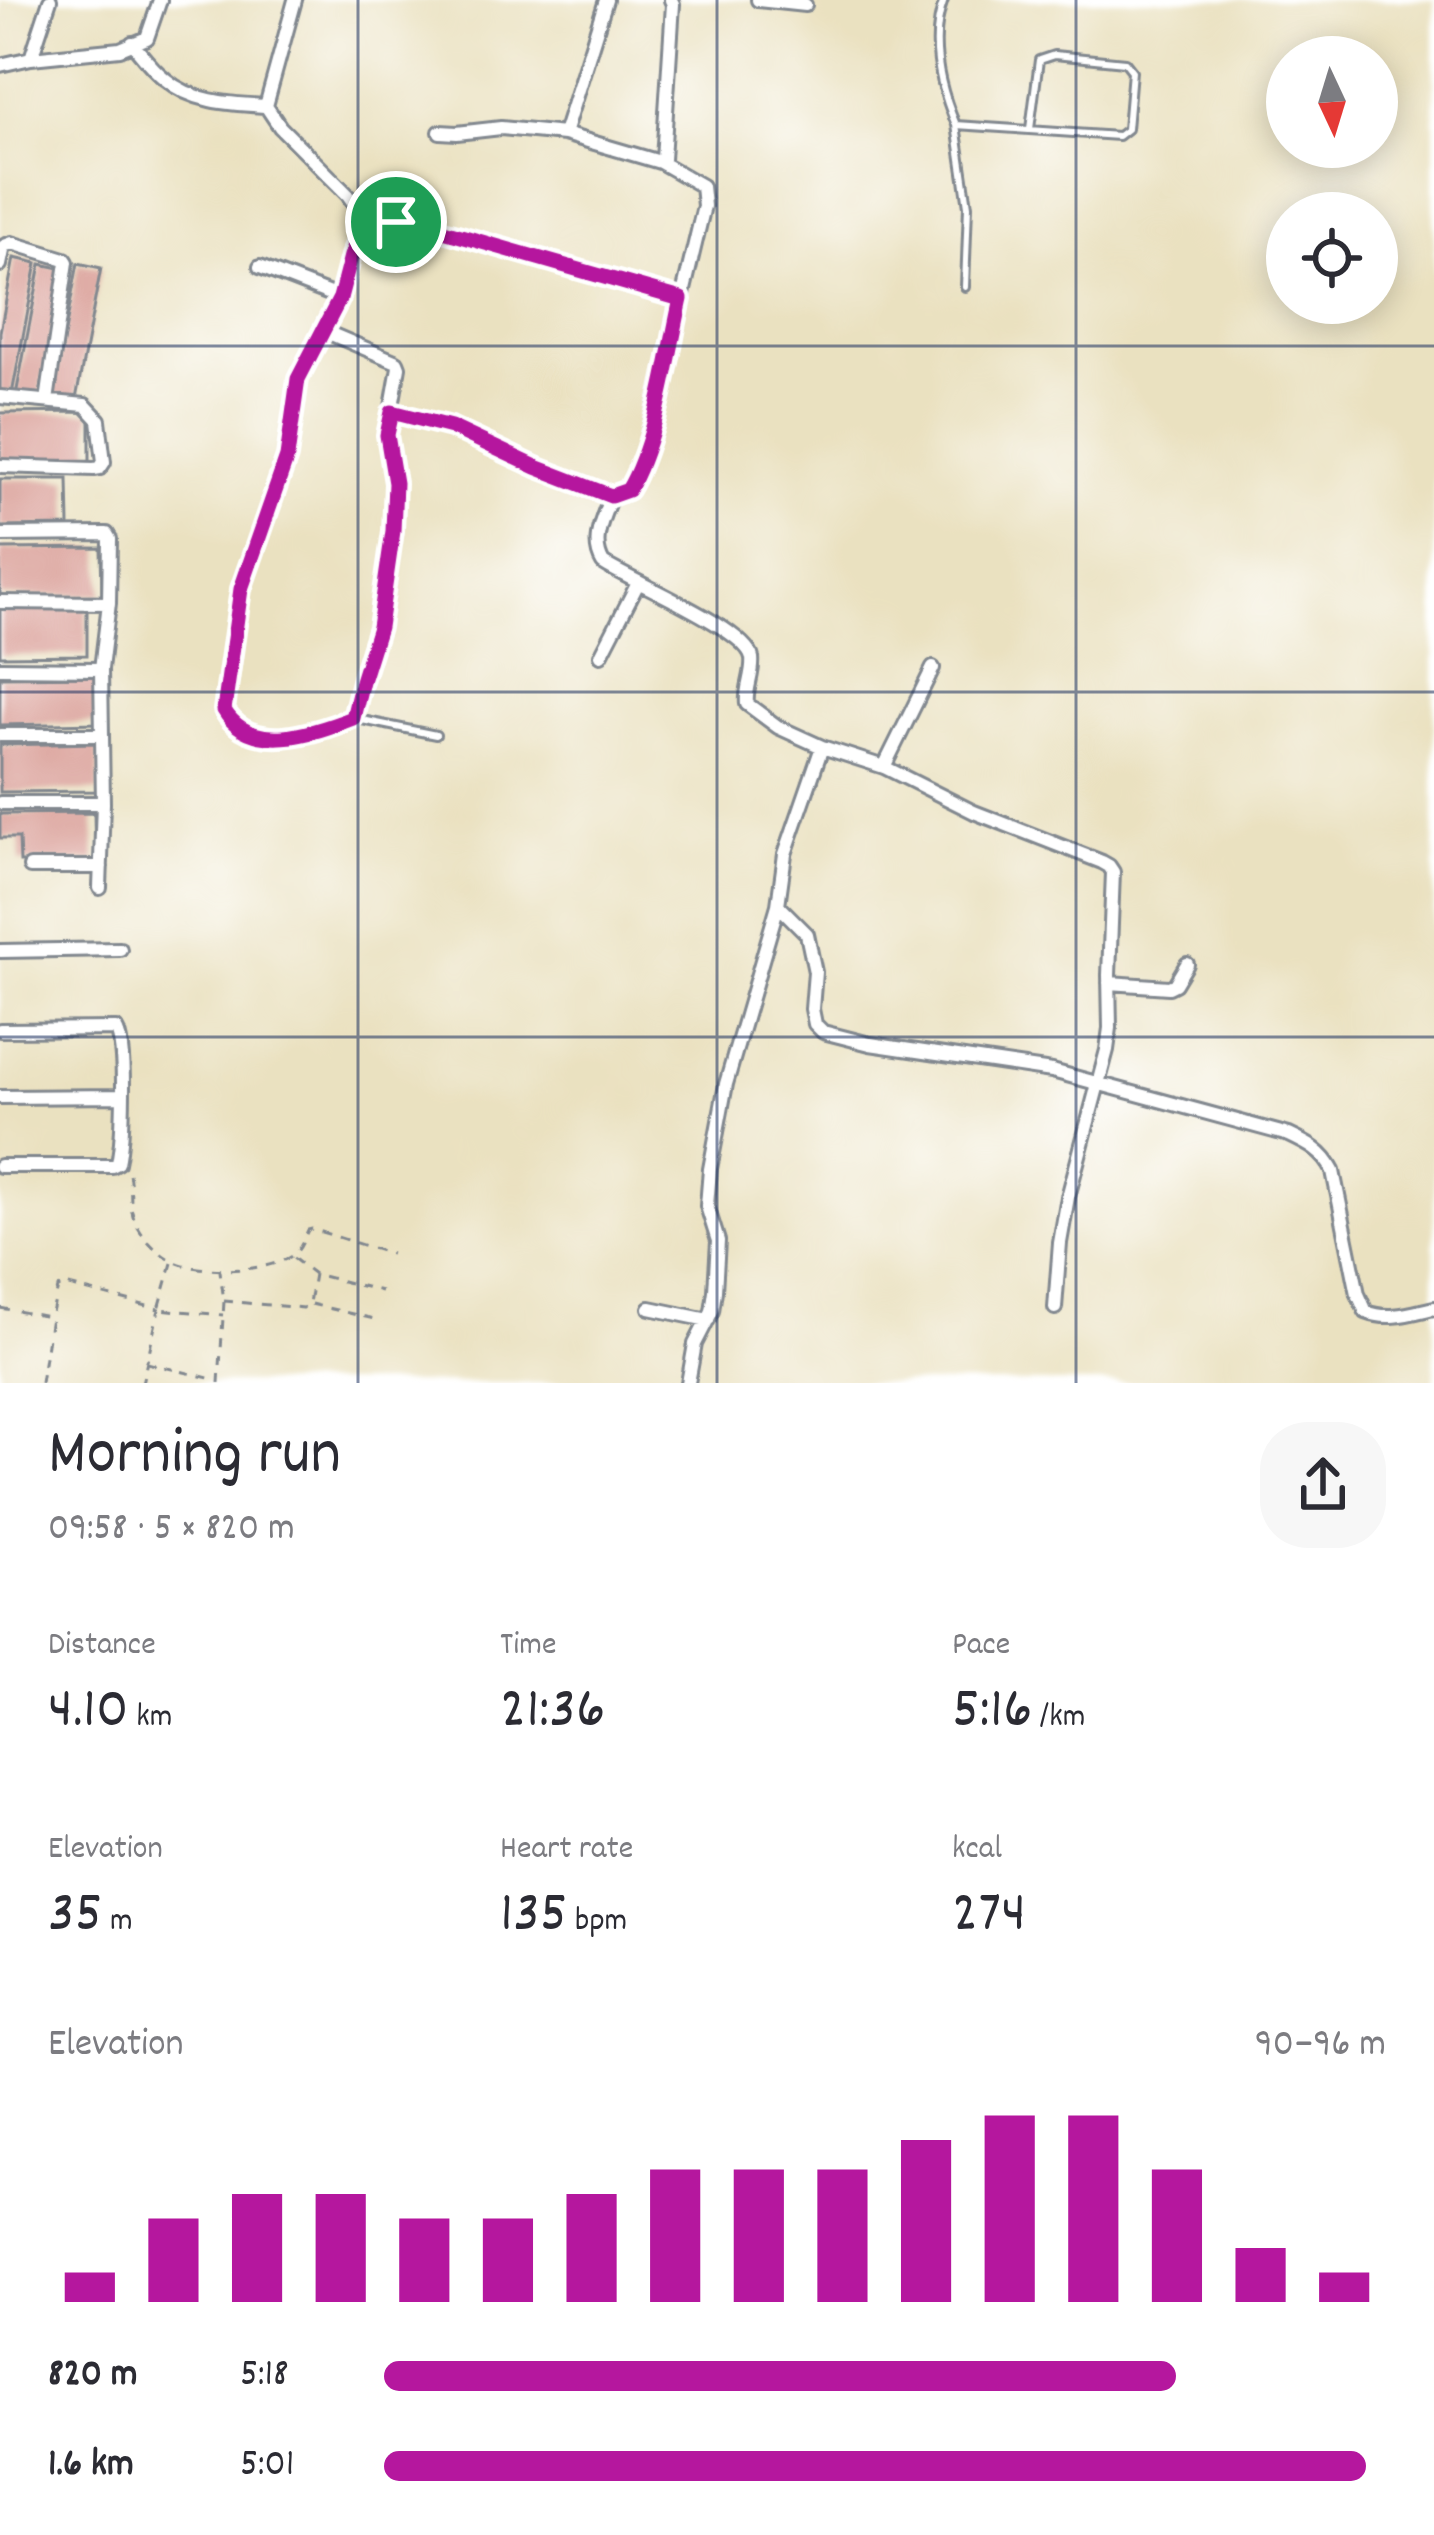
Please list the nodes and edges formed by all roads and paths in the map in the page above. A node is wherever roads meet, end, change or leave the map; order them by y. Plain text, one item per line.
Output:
1 (50, 0) edge
2 (160, 0) edge
3 (295, 0) edge
4 (606, 0) edge
5 (670, 0) edge
6 (758, 0) edge
7 (944, 0) edge
8 (805, 5) dead end
9 (132, 43) junction
10 (31, 58) junction
11 (0, 64) edge
12 (266, 106) junction
13 (956, 125) junction
14 (1030, 129) junction
15 (440, 132) dead end
16 (564, 134) junction
17 (660, 162) junction
18 (365, 220) junction
19 (0, 265) edge
20 (260, 268) dead end
21 (964, 287) dead end
22 (340, 298) junction
23 (681, 299) junction
24 (324, 331) junction
25 (0, 397) edge
26 (47, 401) junction
27 (392, 412) junction
28 (0, 466) edge
29 (611, 496) junction
30 (0, 535) edge
31 (638, 583) junction
32 (0, 602) edge
33 (109, 603) junction
34 (601, 655) dead end
35 (0, 668) edge
36 (933, 668) dead end
37 (100, 669) junction
38 (353, 718) junction
39 (0, 735) edge
40 (101, 735) junction
41 (436, 735) dead end
42 (823, 746) junction
43 (884, 767) junction
44 (0, 803) edge
45 (103, 803) junction
46 (30, 867) dead end
47 (101, 868) junction
48 (100, 887) dead end
49 (778, 905) junction
50 (119, 949) dead end
51 (0, 951) edge
52 (1187, 964) dead end
53 (1109, 983) junction
54 (0, 1030) edge
55 (1096, 1083) junction
56 (122, 1096) junction
57 (0, 1097) edge
58 (120, 1159) junction
59 (0, 1166) edge
60 (391, 1254) dead end
61 (292, 1257) junction
62 (172, 1261) junction
63 (219, 1269) junction
64 (314, 1274) junction
65 (381, 1291) dead end
66 (224, 1301) junction
67 (309, 1303) junction
68 (0, 1308) edge
69 (650, 1308) dead end
70 (1055, 1308) dead end
71 (1434, 1308) edge
72 (159, 1309) junction
73 (223, 1315) junction
74 (51, 1317) junction
75 (378, 1320) dead end
76 (708, 1320) junction
77 (147, 1364) junction
78 (219, 1382) edge
79 (41, 1383) edge
80 (142, 1383) edge
81 (688, 1383) edge

1 - 10 street
2 - 9 street
3 - 12 street
4 - 16 street
5 - 17 street
6 - 8 street
7 - 13 lane
9 - 10 street
9 - 12 street
10 - 11 street
12 - 18 street
13 - 14 lane
13 - 21 lane
14 - 14 lane
15 - 16 street
16 - 17 street
17 - 23 street
18 - 22 street
18 - 23 street
19 - 26 street
20 - 22 street
22 - 24 street
23 - 29 street
24 - 27 street
24 - 38 street
25 - 26 street
26 - 28 street
27 - 29 street
27 - 38 street
29 - 31 street
30 - 33 street
31 - 34 street
31 - 42 street
32 - 33 street
33 - 37 street
35 - 37 street
36 - 43 street
37 - 40 street
38 - 41 lane
39 - 40 street
40 - 45 street
42 - 43 street
42 - 49 street
43 - 53 street
44 - 45 street
45 - 47 street
46 - 47 street
47 - 48 street
49 - 55 street
49 - 76 street
50 - 51 street
52 - 53 street
53 - 55 street
54 - 56 street
55 - 70 street
55 - 71 street
56 - 57 street
56 - 58 street
58 - 59 street
58 - 62 path
60 - 61 path
61 - 63 path
61 - 64 path
62 - 63 path
62 - 72 path
63 - 66 path
64 - 65 path
64 - 67 path
66 - 67 path
66 - 73 path
67 - 75 path
68 - 74 path
69 - 76 street
72 - 73 path
72 - 74 path
72 - 77 path
73 - 78 path
74 - 79 path
76 - 81 street
77 - 78 path
77 - 80 path

